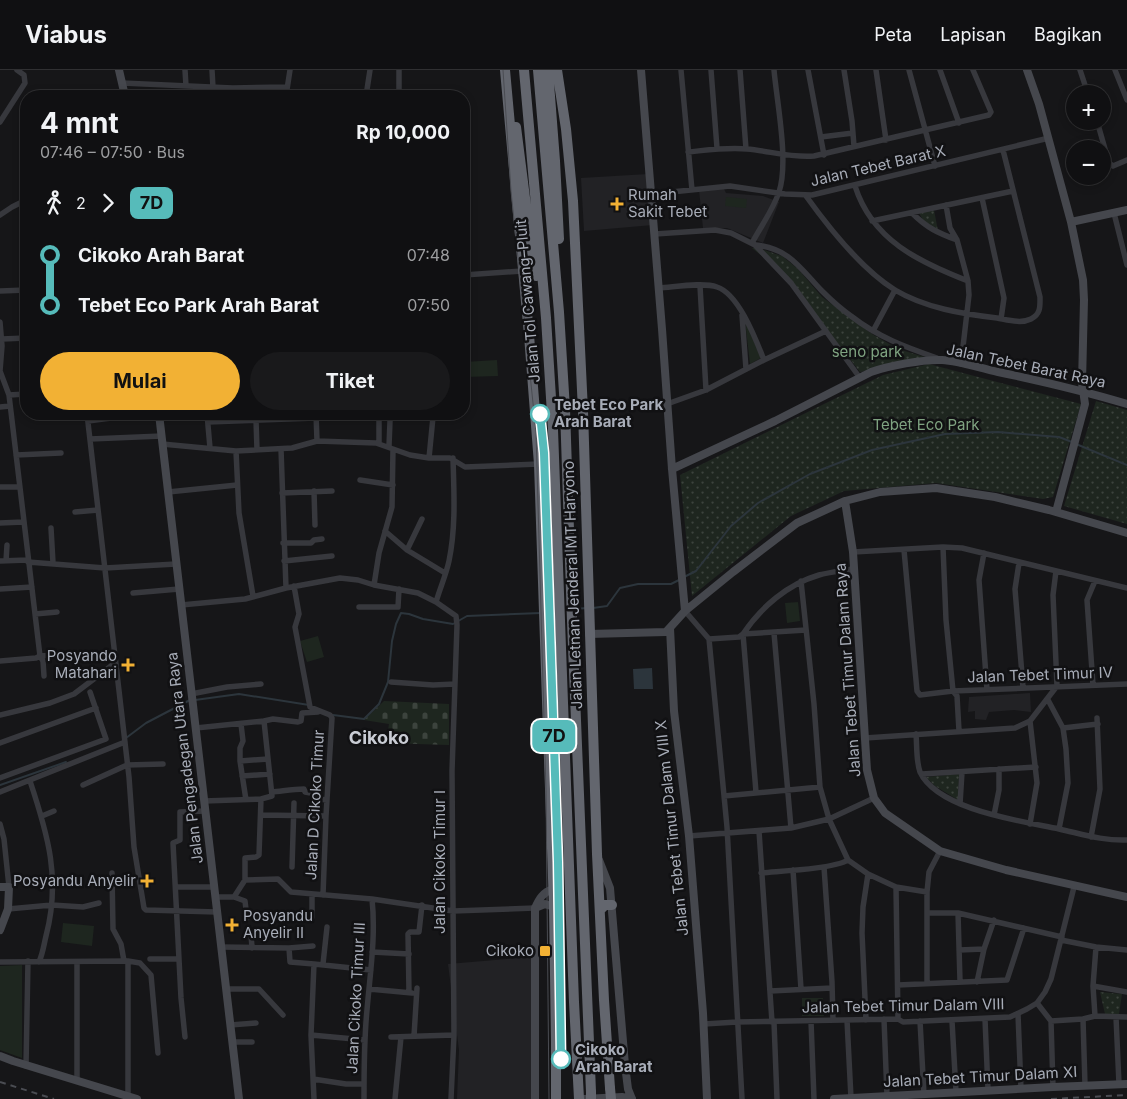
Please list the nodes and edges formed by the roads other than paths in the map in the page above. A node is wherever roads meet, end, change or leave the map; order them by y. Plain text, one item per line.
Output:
1 (17, 70) edge
2 (119, 70) edge
3 (185, 70) edge
4 (212, 70) edge
5 (290, 70) edge
6 (370, 70) edge
7 (399, 70) edge
8 (505, 70) edge
9 (524, 70) edge
10 (538, 70) edge
11 (548, 70) edge
12 (557, 70) edge
13 (641, 70) edge
14 (681, 70) edge
15 (711, 70) edge
16 (740, 70) edge
17 (774, 70) edge
18 (808, 70) edge
19 (844, 70) edge
20 (876, 70) edge
21 (909, 70) edge
22 (940, 70) edge
23 (973, 70) edge
24 (1027, 70) edge
25 (1080, 70) edge
26 (1115, 70) edge
27 (122, 83) junction
28 (1085, 85) edge
29 (186, 86) junction
30 (287, 87) junction
31 (213, 88) junction
32 (233, 88) junction
33 (21, 90) edge
34 (124, 90) edge
35 (240, 90) edge
36 (287, 90) edge
37 (367, 90) edge
38 (399, 90) edge
39 (20, 91) edge
40 (507, 94) junction
41 (1127, 100) edge
42 (0, 122) edge
43 (959, 123) junction
44 (924, 130) junction
45 (1100, 130) edge
46 (853, 133) junction
47 (821, 137) junction
48 (1049, 138) junction
49 (886, 140) junction
50 (854, 146) junction
51 (718, 148) junction
52 (746, 149) junction
53 (1003, 150) junction
54 (688, 152) junction
55 (783, 154) junction
56 (824, 155) junction
57 (1127, 160) edge
58 (935, 166) junction
59 (855, 186) junction
60 (692, 190) junction
61 (1013, 191) junction
62 (779, 193) junction
63 (652, 194) junction
64 (806, 196) junction
65 (982, 198) junction
66 (20, 203) edge
67 (946, 205) junction
68 (1127, 210) edge
69 (912, 213) junction
70 (1114, 213) junction
71 (0, 215) edge
72 (872, 221) junction
73 (1071, 222) junction
74 (655, 234) junction
75 (957, 240) junction
76 (753, 244) junction
77 (1127, 262) edge
78 (522, 271) junction
79 (470, 275) edge
80 (968, 281) junction
81 (700, 286) junction
82 (659, 288) junction
83 (20, 290) edge
84 (894, 290) junction
85 (0, 292) edge
86 (559, 312) junction
87 (742, 313) junction
88 (967, 314) junction
89 (546, 318) junction
90 (1001, 319) junction
91 (0, 322) edge
92 (826, 331) junction
93 (873, 332) junction
94 (2, 338) junction
95 (20, 338) edge
96 (764, 360) junction
97 (941, 360) junction
98 (961, 364) junction
99 (746, 369) junction
100 (1, 378) edge
101 (860, 378) junction
102 (706, 390) junction
103 (1082, 390) junction
104 (20, 394) edge
105 (9, 395) junction
106 (667, 404) junction
107 (1127, 404) edge
108 (10, 406) junction
109 (0, 407) edge
110 (95, 420) edge
111 (160, 420) edge
112 (256, 420) joint
113 (316, 420) edge
114 (379, 420) edge
115 (433, 420) edge
116 (88, 421) joint
117 (390, 421) dead end
118 (208, 422) joint
119 (90, 439) junction
120 (162, 440) junction
121 (317, 441) junction
122 (379, 443) junction
123 (210, 448) junction
124 (391, 448) junction
125 (281, 449) junction
126 (257, 450) junction
127 (236, 451) junction
128 (61, 453) dead end
129 (16, 455) junction
130 (429, 458) junction
131 (453, 458) junction
132 (539, 464) junction
133 (672, 469) junction
134 (360, 480) dead end
135 (237, 485) junction
136 (393, 485) junction
137 (0, 486) edge
138 (19, 487) junction
139 (314, 491) junction
140 (332, 491) dead end
141 (168, 492) junction
142 (282, 493) junction
143 (845, 501) junction
144 (98, 510) junction
145 (76, 512) dead end
146 (1056, 512) junction
147 (422, 519) dead end
148 (23, 522) junction
149 (0, 523) edge
150 (315, 525) dead end
151 (51, 528) dead end
152 (385, 531) junction
153 (1127, 533) edge
154 (322, 539) dead end
155 (284, 543) junction
156 (7, 544) dead end
157 (943, 547) junction
158 (407, 550) junction
159 (904, 550) junction
160 (853, 552) junction
161 (984, 553) junction
162 (332, 556) dead end
163 (3, 561) edge
164 (28, 561) junction
165 (284, 561) junction
166 (1019, 562) junction
167 (53, 563) junction
168 (176, 564) junction
169 (105, 568) junction
170 (853, 569) junction
171 (1056, 571) junction
172 (446, 573) junction
173 (801, 581) junction
174 (1095, 581) junction
175 (374, 585) junction
176 (294, 586) junction
177 (32, 587) junction
178 (179, 588) junction
179 (286, 588) junction
180 (1127, 588) edge
181 (0, 589) edge
182 (399, 589) junction
183 (133, 594) dead end
184 (253, 596) junction
185 (436, 602) junction
186 (181, 605) junction
187 (359, 607) dead end
188 (685, 611) junction
189 (57, 612) dead end
190 (35, 614) junction
191 (670, 628) junction
192 (806, 630) junction
193 (774, 633) junction
194 (589, 634) junction
195 (743, 634) junction
196 (709, 639) junction
197 (56, 654) dead end
198 (40, 656) junction
199 (0, 661) edge
200 (116, 663) junction
201 (44, 676) dead end
202 (391, 682) dead end
203 (261, 684) dead end
204 (456, 684) junction
205 (1127, 684) edge
206 (1094, 685) junction
207 (1057, 686) junction
208 (1023, 687) junction
209 (987, 690) junction
210 (953, 691) junction
211 (90, 692) dead end
212 (192, 698) junction
213 (1048, 700) junction
214 (96, 708) junction
215 (320, 712) junction
216 (0, 715) edge
217 (264, 721) junction
218 (1030, 721) junction
219 (241, 724) junction
220 (196, 728) junction
221 (1063, 728) junction
222 (959, 731) junction
223 (916, 734) junction
224 (865, 738) junction
225 (124, 739) junction
226 (0, 743) edge
227 (268, 759) junction
228 (240, 761) junction
229 (163, 764) dead end
230 (127, 766) junction
231 (1036, 767) junction
232 (999, 769) junction
233 (962, 772) junction
234 (270, 774) junction
235 (922, 774) junction
236 (242, 776) junction
237 (0, 778) edge
238 (30, 781) junction
239 (83, 785) dead end
240 (820, 787) junction
241 (788, 790) junction
242 (0, 792) edge
243 (756, 792) junction
244 (272, 794) junction
245 (724, 796) junction
246 (261, 798) junction
247 (874, 798) junction
248 (246, 800) junction
249 (327, 800) junction
250 (204, 801) junction
251 (294, 803) dead end
252 (960, 804) junction
253 (54, 811) dead end
254 (205, 811) junction
255 (293, 814) junction
256 (261, 815) junction
257 (994, 815) junction
258 (42, 816) junction
259 (326, 816) junction
260 (829, 819) junction
261 (0, 824) edge
262 (1030, 824) junction
263 (791, 828) junction
264 (1059, 829) junction
265 (758, 831) junction
266 (727, 833) junction
267 (689, 836) junction
268 (1091, 837) junction
269 (1127, 840) edge
270 (940, 851) junction
271 (597, 854) junction
272 (848, 860) junction
273 (292, 866) dead end
274 (824, 867) junction
275 (793, 870) junction
276 (761, 872) junction
277 (112, 873) dead end
278 (868, 874) junction
279 (245, 880) junction
280 (0, 887) edge
281 (9, 887) junction
282 (176, 887) junction
283 (214, 887) junction
284 (896, 887) junction
285 (1074, 887) junction
286 (553, 889) junction
287 (927, 892) junction
288 (312, 894) junction
289 (323, 895) junction
290 (215, 897) junction
291 (234, 897) junction
292 (1127, 898) edge
293 (372, 899) junction
294 (99, 903) dead end
295 (52, 905) junction
296 (422, 905) junction
297 (612, 905) junction
298 (554, 907) junction
299 (535, 908) junction
300 (8, 909) junction
301 (600, 910) junction
302 (453, 911) junction
303 (178, 912) junction
304 (217, 912) junction
305 (928, 913) junction
306 (958, 913) junction
307 (247, 918) dead end
308 (312, 918) dead end
309 (994, 920) junction
310 (327, 927) dead end
311 (1024, 928) junction
312 (0, 930) edge
313 (251, 934) dead end
314 (1061, 939) junction
315 (313, 946) dead end
316 (221, 947) junction
317 (1096, 947) junction
318 (252, 948) junction
319 (289, 948) junction
320 (984, 949) junction
321 (959, 950) junction
322 (1127, 950) edge
323 (372, 952) junction
324 (410, 954) junction
325 (150, 959) dead end
326 (179, 959) junction
327 (126, 961) junction
328 (0, 962) edge
329 (28, 962) junction
330 (39, 962) junction
331 (77, 962) junction
332 (314, 964) junction
333 (323, 964) junction
334 (371, 970) junction
335 (960, 981) junction
336 (976, 982) junction
337 (927, 983) junction
338 (898, 984) junction
339 (1092, 986) junction
340 (832, 988) junction
341 (226, 989) junction
342 (369, 989) junction
343 (801, 989) junction
344 (770, 991) junction
345 (409, 992) junction
346 (1127, 992) edge
347 (1037, 1002) junction
348 (1018, 1014) junction
349 (283, 1015) dead end
350 (1095, 1016) junction
351 (1116, 1017) junction
352 (1127, 1017) edge
353 (898, 1019) junction
354 (985, 1019) junction
355 (1083, 1019) junction
356 (832, 1020) junction
357 (847, 1020) junction
358 (866, 1020) junction
359 (884, 1020) junction
360 (811, 1021) junction
361 (952, 1021) junction
362 (1051, 1021) junction
363 (737, 1022) junction
364 (773, 1022) junction
365 (920, 1022) junction
366 (256, 1023) dead end
367 (704, 1024) junction
368 (230, 1025) junction
369 (311, 1035) junction
370 (454, 1035) junction
371 (401, 1036) junction
372 (414, 1036) junction
373 (185, 1037) dead end
374 (391, 1037) dead end
375 (365, 1040) junction
376 (232, 1042) junction
377 (252, 1042) dead end
378 (158, 1054) dead end
379 (0, 1056) edge
380 (26, 1066) junction
381 (313, 1079) junction
382 (83, 1082) junction
383 (364, 1084) junction
384 (1123, 1084) edge
385 (1085, 1085) junction
386 (1053, 1087) junction
387 (628, 1089) junction
388 (1021, 1089) junction
389 (988, 1090) junction
390 (956, 1092) junction
391 (924, 1095) junction
392 (128, 1096) junction
393 (556, 1096) edge
394 (887, 1096) junction
395 (581, 1097) edge
396 (622, 1097) junction
397 (851, 1098) edge
398 (137, 1099) edge
399 (238, 1099) edge
400 (314, 1099) edge
401 (364, 1099) edge
402 (395, 1099) edge
403 (451, 1099) edge
404 (535, 1099) edge
405 (611, 1099) edge
406 (632, 1099) edge
407 (707, 1099) edge
408 (742, 1099) edge
409 (778, 1099) edge
410 (814, 1099) edge
411 (834, 1099) edge

1 - 33 street
2 - 27 street
3 - 29 street
4 - 31 street
5 - 30 street
6 - 37 street
7 - 38 street
8 - 40 highway, Jalan Letnan Jenderal MT Haryono
9 - 89 highway, Jalan Tol Cawang–Pluit
10 - 86 highway, Jalan Tol Cawang–Pluit
11 - 86 highway
12 - 194 highway, Jalan Letnan Jenderal MT Haryono
13 - 63 street
14 - 54 street
15 - 51 street
16 - 52 street
17 - 55 street
18 - 47 street
19 - 46 street
20 - 49 street
21 - 44 street
22 - 43 street
23 - 43 street
24 - 48 street
25 - 28 street
26 - 41 street
27 - 29 street
27 - 34 street
29 - 31 street
30 - 32 street
30 - 36 street
31 - 32 street
32 - 35 street
39 - 42 street
40 - 78 highway, Jalan Letnan Jenderal MT Haryono
40 - 89 highway
43 - 44 street
44 - 49 street
44 - 58 street
45 - 57 street
46 - 47 street
46 - 50 street
47 - 56 street
48 - 53 street, Jalan Tebet Barat X
48 - 73 street
49 - 50 street
50 - 56 street
51 - 52 street
51 - 54 street
52 - 55 street
53 - 58 street, Jalan Tebet Barat X
53 - 61 street
54 - 60 street
55 - 56 street
55 - 62 street
58 - 59 street, Jalan Tebet Barat X
59 - 64 street, Jalan Tebet Barat X
59 - 72 street
60 - 62 street, Jalan Tebet Barat X
60 - 63 street, Jalan Tebet Barat X
61 - 65 street
61 - 90 street
62 - 64 street, Jalan Tebet Barat X
62 - 76 street
63 - 74 street
64 - 84 street
65 - 67 street
65 - 90 street
66 - 71 street
67 - 69 street
67 - 75 street
68 - 70 street
69 - 72 street
69 - 75 street
70 - 73 street
70 - 77 street
72 - 80 street
73 - 103 street
74 - 76 street
74 - 82 street
75 - 80 street
76 - 92 street
76 - 93 street
78 - 79 street
78 - 132 highway, Jalan Letnan Jenderal MT Haryono
80 - 88 street
81 - 82 street
81 - 87 street
81 - 102 street
82 - 106 street
83 - 85 street
84 - 88 street
84 - 93 street
86 - 395 highway, Jalan Tol Cawang–Pluit
87 - 96 street
87 - 99 street
88 - 90 street
88 - 98 street
89 - 395 highway, Jalan Tol Cawang–Pluit
91 - 94 street
92 - 96 street
92 - 101 street
93 - 97 street
94 - 95 street
94 - 100 street
96 - 99 street
97 - 98 street, Jalan Tebet Barat Raya
97 - 101 street, Jalan Tebet Barat Raya
98 - 103 street, Jalan Tebet Barat Raya
99 - 102 street
100 - 105 street
101 - 133 street, Jalan Tebet Barat Raya
102 - 106 street
103 - 107 street, Jalan Tebet Barat Raya
103 - 146 street
104 - 105 street
105 - 108 street
106 - 133 street
108 - 109 street
108 - 129 street
110 - 116 street
111 - 120 street, Jalan Pengadegan Utara Raya
112 - 118 street
112 - 126 street
113 - 121 street
114 - 122 street
115 - 130 street
116 - 119 street
117 - 124 street
118 - 123 street
119 - 120 street
119 - 144 street
120 - 123 street
120 - 141 street, Jalan Pengadegan Utara Raya
121 - 122 street
121 - 125 street
122 - 124 street
123 - 127 street
124 - 130 street
124 - 136 street
125 - 126 street
125 - 142 street
126 - 127 street
127 - 135 street
128 - 129 street
129 - 138 street
130 - 131 street
131 - 132 street
131 - 172 street
132 - 286 highway, Jalan Letnan Jenderal MT Haryono
133 - 188 street
134 - 136 street
135 - 141 street
135 - 184 street
136 - 152 street
137 - 138 street
138 - 148 street
139 - 140 street
139 - 142 street
139 - 150 street
141 - 168 street, Jalan Pengadegan Utara Raya
142 - 155 street
143 - 146 street
143 - 160 street, Jalan Tebet Timur Dalam Raya
143 - 188 street
144 - 145 street
144 - 169 street
146 - 153 street
147 - 158 street
148 - 149 street
148 - 164 street
151 - 167 street
152 - 158 street
152 - 175 street
154 - 155 street
155 - 165 street
156 - 163 street
157 - 159 street
157 - 161 street
157 - 210 street
158 - 172 street
159 - 160 street
159 - 210 street, Jalan Tebet Timur IV
160 - 170 street, Jalan Tebet Timur Dalam Raya
161 - 166 street
161 - 209 street
162 - 165 street
163 - 164 street
164 - 167 street
164 - 177 street
165 - 179 street
166 - 171 street
166 - 208 street
167 - 169 street
168 - 169 street
168 - 178 street, Jalan Pengadegan Utara Raya
169 - 200 street
170 - 173 street
170 - 224 street, Jalan Tebet Timur Dalam Raya
171 - 174 street
171 - 207 street
172 - 185 street
173 - 192 street
173 - 195 street
174 - 180 street
174 - 206 street
175 - 176 street
175 - 182 street
176 - 179 street
176 - 215 street
177 - 181 street
177 - 190 street
178 - 183 street
178 - 186 street, Jalan Pengadegan Utara Raya
179 - 184 street
182 - 185 street
182 - 187 street
184 - 186 street
185 - 204 street, Jalan Cikoko Timur I
186 - 212 street, Jalan Pengadegan Utara Raya
188 - 191 street
188 - 196 street
189 - 190 street
190 - 198 street
191 - 194 street
191 - 267 street, Jalan Tebet Timur Dalam VIII X
192 - 193 street
192 - 240 street
193 - 195 street
193 - 241 street
194 - 271 highway, Jalan Letnan Jenderal MT Haryono
195 - 196 street
195 - 243 street
196 - 245 street
197 - 198 street
198 - 199 street
198 - 201 street
200 - 216 street
200 - 225 street
202 - 204 street
203 - 212 street
204 - 302 street, Jalan Cikoko Timur I
205 - 206 street, Jalan Tebet Timur IV
206 - 207 street, Jalan Tebet Timur IV
207 - 208 street, Jalan Tebet Timur IV
207 - 213 street
208 - 209 street, Jalan Tebet Timur IV
209 - 210 street, Jalan Tebet Timur IV
210 - 222 street, Jalan Tebet Timur IV
211 - 214 street
212 - 220 street, Jalan Pengadegan Utara Raya
213 - 218 street
213 - 221 street
214 - 226 street
214 - 237 street
215 - 217 street
215 - 249 street, Jalan D Cikoko Timur
217 - 219 street
217 - 227 street
218 - 222 street
218 - 231 street
219 - 220 street
219 - 228 street
220 - 250 street, Jalan Pengadegan Utara Raya
221 - 264 street
221 - 268 street
222 - 223 street
223 - 224 street
223 - 235 street
224 - 247 street, Jalan Tebet Timur Dalam Raya
225 - 230 street
225 - 238 street
227 - 228 street
227 - 234 street
228 - 236 street
229 - 230 street
230 - 239 street
230 - 303 street
231 - 232 street
231 - 262 street
232 - 233 street
232 - 257 street
233 - 235 street
233 - 252 street
234 - 236 street
234 - 244 street
235 - 252 street
236 - 248 street
238 - 242 street
238 - 258 street
240 - 241 street
240 - 260 street
241 - 243 street
241 - 263 street
243 - 245 street
244 - 246 street
244 - 249 street
245 - 266 street
246 - 248 street
246 - 256 street
247 - 260 street
247 - 270 street, Jalan Tebet Timur Dalam Raya
248 - 250 street
249 - 259 street, Jalan D Cikoko Timur
250 - 254 street, Jalan Pengadegan Utara Raya
251 - 255 street
252 - 257 street
253 - 258 street
254 - 282 street
254 - 283 street, Jalan Pengadegan Utara Raya
255 - 256 street
255 - 259 street
255 - 273 street
256 - 279 street
257 - 262 street
258 - 295 street
259 - 289 street, Jalan D Cikoko Timur
260 - 263 street
260 - 272 street
261 - 281 street
262 - 264 street
263 - 265 street
264 - 268 street
265 - 266 street
265 - 276 street
266 - 267 street
266 - 363 street
267 - 367 street, Jalan Tebet Timur Dalam VIII X
268 - 269 street
270 - 285 street, Jalan Tebet Timur Dalam Raya
270 - 287 street
271 - 297 street
271 - 301 highway, Jalan Letnan Jenderal MT Haryono
272 - 274 street
272 - 278 street
274 - 275 street
274 - 340 street
275 - 276 street
275 - 343 street
276 - 344 street
277 - 327 street
278 - 284 street
278 - 358 street
279 - 288 street
279 - 291 street
280 - 281 street
281 - 300 street
282 - 283 street
282 - 303 street
283 - 290 street, Jalan Pengadegan Utara Raya
284 - 287 street
284 - 338 street
285 - 292 street, Jalan Tebet Timur Dalam Raya
285 - 314 street, Jalan Tebet Timur Dalam VIII
286 - 298 highway, Jalan Letnan Jenderal MT Haryono
286 - 299 street
287 - 305 street
288 - 289 street
288 - 308 street
289 - 293 street
290 - 291 street
290 - 304 street, Jalan Pengadegan Utara Raya
291 - 307 street
293 - 296 street
293 - 323 street, Jalan Cikoko Timur III
294 - 295 street
295 - 300 street
295 - 330 street
296 - 302 street
296 - 324 street
297 - 301 highway
297 - 387 street
298 - 299 street
298 - 393 highway, Jalan Letnan Jenderal MT Haryono
299 - 302 street
299 - 404 street
300 - 312 street
301 - 405 highway, Jalan Letnan Jenderal MT Haryono, bridge
302 - 370 street, Jalan Cikoko Timur I
303 - 304 street
303 - 326 street
304 - 316 street, Jalan Pengadegan Utara Raya
305 - 306 street
305 - 337 street
306 - 309 street
306 - 321 street
309 - 311 street
309 - 320 street
310 - 333 street
311 - 314 street
311 - 336 street
313 - 318 street
314 - 317 street
314 - 347 street, Jalan Tebet Timur Dalam VIII
315 - 319 street
316 - 318 street
316 - 341 street, Jalan Pengadegan Utara Raya
317 - 322 street
317 - 339 street
318 - 319 street
319 - 332 street
320 - 321 street
320 - 336 street
321 - 335 street
323 - 324 street
323 - 334 street, Jalan Cikoko Timur III
324 - 345 street
325 - 326 street
326 - 373 street
327 - 331 street
327 - 378 street
327 - 392 street
328 - 329 street
329 - 330 street
329 - 380 street
330 - 331 street
331 - 382 street
332 - 333 street
332 - 369 street
333 - 334 street
334 - 342 street, Jalan Cikoko Timur III
335 - 336 street
335 - 337 street
337 - 338 street
338 - 353 street
339 - 346 street
339 - 350 street
340 - 343 street
340 - 356 street
341 - 349 street
341 - 368 street, Jalan Pengadegan Utara Raya
342 - 345 street
342 - 375 street, Jalan Cikoko Timur III
343 - 344 street
344 - 364 street
345 - 372 street
347 - 348 street, Jalan Tebet Timur Dalam VIII
347 - 362 street
348 - 354 street, Jalan Tebet Timur Dalam VIII
348 - 388 street
350 - 351 street
350 - 355 street
351 - 352 street
351 - 384 street
353 - 359 street, Jalan Tebet Timur Dalam VIII
353 - 365 street, Jalan Tebet Timur Dalam VIII
354 - 361 street, Jalan Tebet Timur Dalam VIII
354 - 389 street
355 - 362 street
355 - 385 street
356 - 357 street, Jalan Tebet Timur Dalam VIII
356 - 360 street, Jalan Tebet Timur Dalam VIII
357 - 358 street, Jalan Tebet Timur Dalam VIII
357 - 397 street
358 - 359 street, Jalan Tebet Timur Dalam VIII
359 - 394 street
360 - 364 street, Jalan Tebet Timur Dalam VIII
360 - 410 street
361 - 365 street, Jalan Tebet Timur Dalam VIII
361 - 390 street
362 - 386 street
363 - 364 street, Jalan Tebet Timur Dalam VIII
363 - 367 street, Jalan Tebet Timur Dalam VIII
363 - 408 street
364 - 409 street
365 - 391 street
366 - 368 street
367 - 407 street, Jalan Tebet Timur Dalam VIII X
368 - 376 street, Jalan Pengadegan Utara Raya
369 - 375 street
369 - 381 street
370 - 372 street
370 - 403 street, Jalan Cikoko Timur I
371 - 372 street
371 - 374 street
371 - 402 street
375 - 383 street, Jalan Cikoko Timur III
376 - 377 street
376 - 399 street, Jalan Pengadegan Utara Raya
379 - 380 street
380 - 382 street
381 - 383 street
381 - 400 street
382 - 392 street
383 - 401 street, Jalan Cikoko Timur III
384 - 385 street, Jalan Tebet Timur Dalam XI
385 - 386 street, Jalan Tebet Timur Dalam XI
386 - 388 street, Jalan Tebet Timur Dalam XI
387 - 396 street
387 - 406 street
388 - 389 street, Jalan Tebet Timur Dalam XI
389 - 390 street, Jalan Tebet Timur Dalam XI
390 - 391 street, Jalan Tebet Timur Dalam XI
391 - 394 street, Jalan Tebet Timur Dalam XI
392 - 398 street
394 - 397 street, Jalan Tebet Timur Dalam XI
395 - 396 street
396 - 406 street
397 - 411 street, Jalan Tebet Timur Dalam XI

